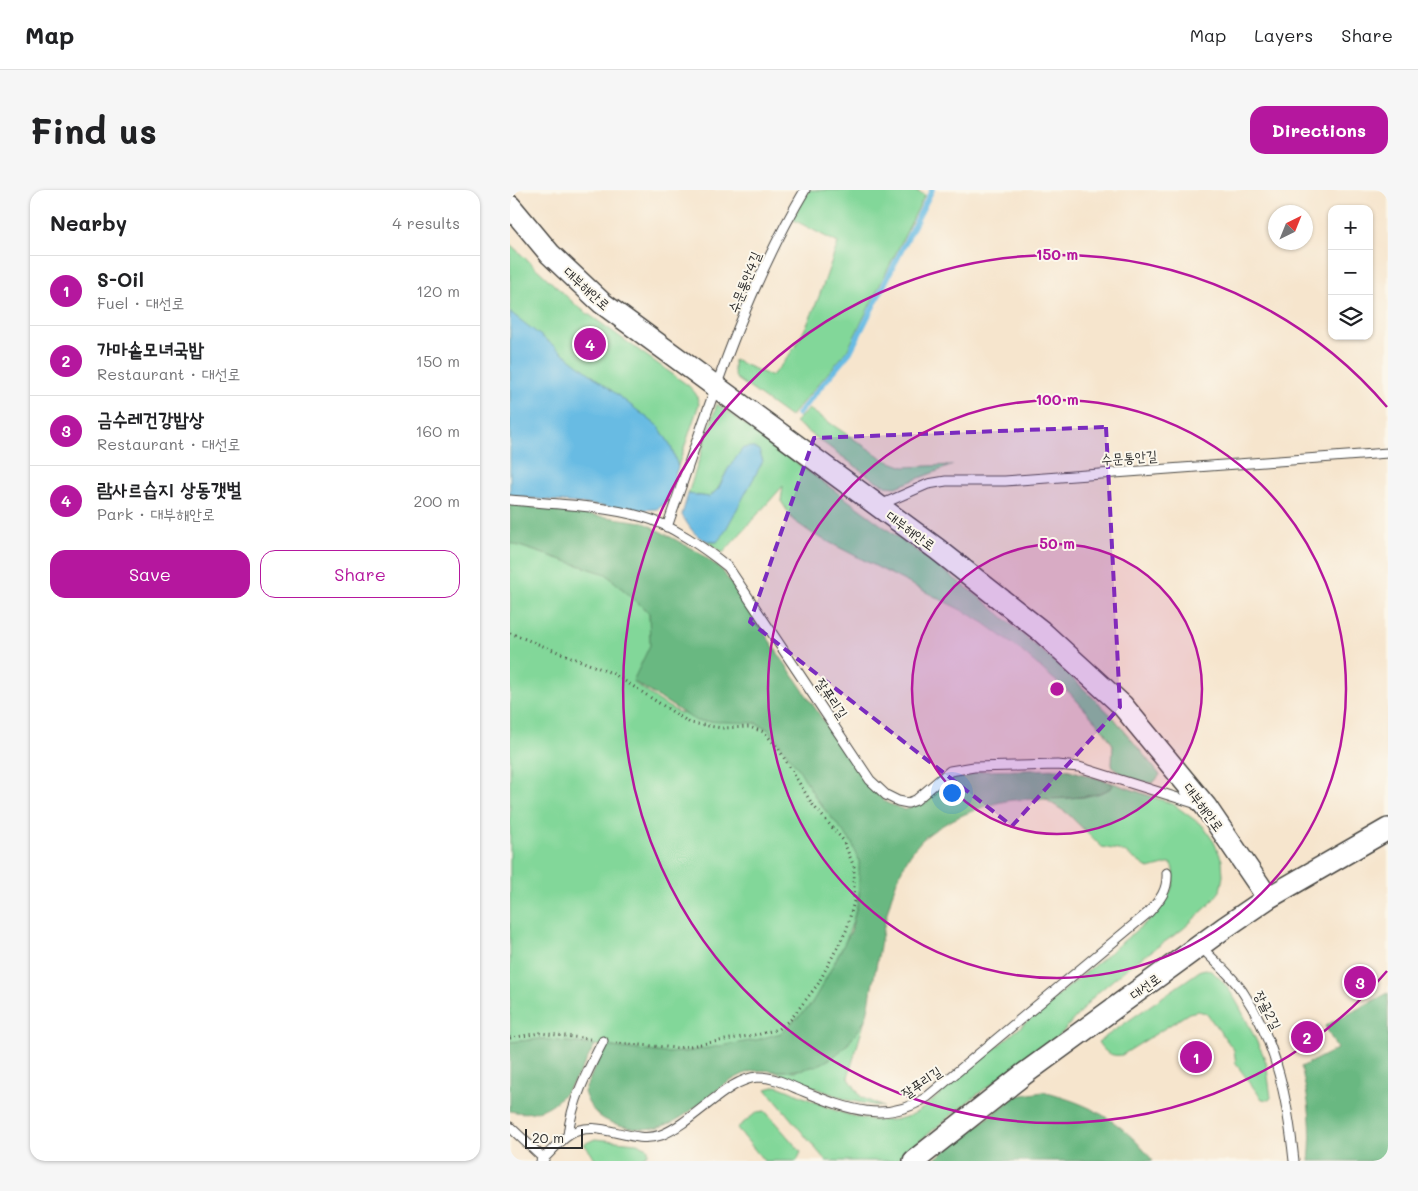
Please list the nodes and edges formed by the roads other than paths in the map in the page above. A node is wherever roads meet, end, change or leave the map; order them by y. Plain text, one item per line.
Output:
1 (805, 190) edge
2 (510, 206) edge
3 (716, 387) junction
4 (1388, 453) edge
5 (510, 500) edge
6 (877, 506) junction
7 (667, 527) junction
8 (1206, 807) junction
9 (1388, 830) edge
10 (1167, 873) dead end
11 (1268, 898) junction
12 (1199, 946) junction
13 (603, 1041) road end
14 (510, 1127) edge
15 (568, 1135) junction
16 (543, 1160) edge
17 (914, 1161) edge
18 (1294, 1161) edge

1 - 3 lane, 수문통안4길
2 - 3 street, 대부해안로
3 - 6 street, 대부해안로
3 - 7 lane
4 - 6 lane, 수문통안길
5 - 7 lane, 잘푸리길
6 - 8 street, 대부해안로
7 - 8 lane, 잘푸리길
8 - 11 street, 대부해안로
9 - 11 street, 대선로
10 - 15 lane, 잘푸리길
11 - 12 street, 대선로
12 - 17 street, 대선로
12 - 18 lane, 장골2길
13 - 15 lane
14 - 16 lane, 잘푸리길
15 - 16 lane, 잘푸리길

